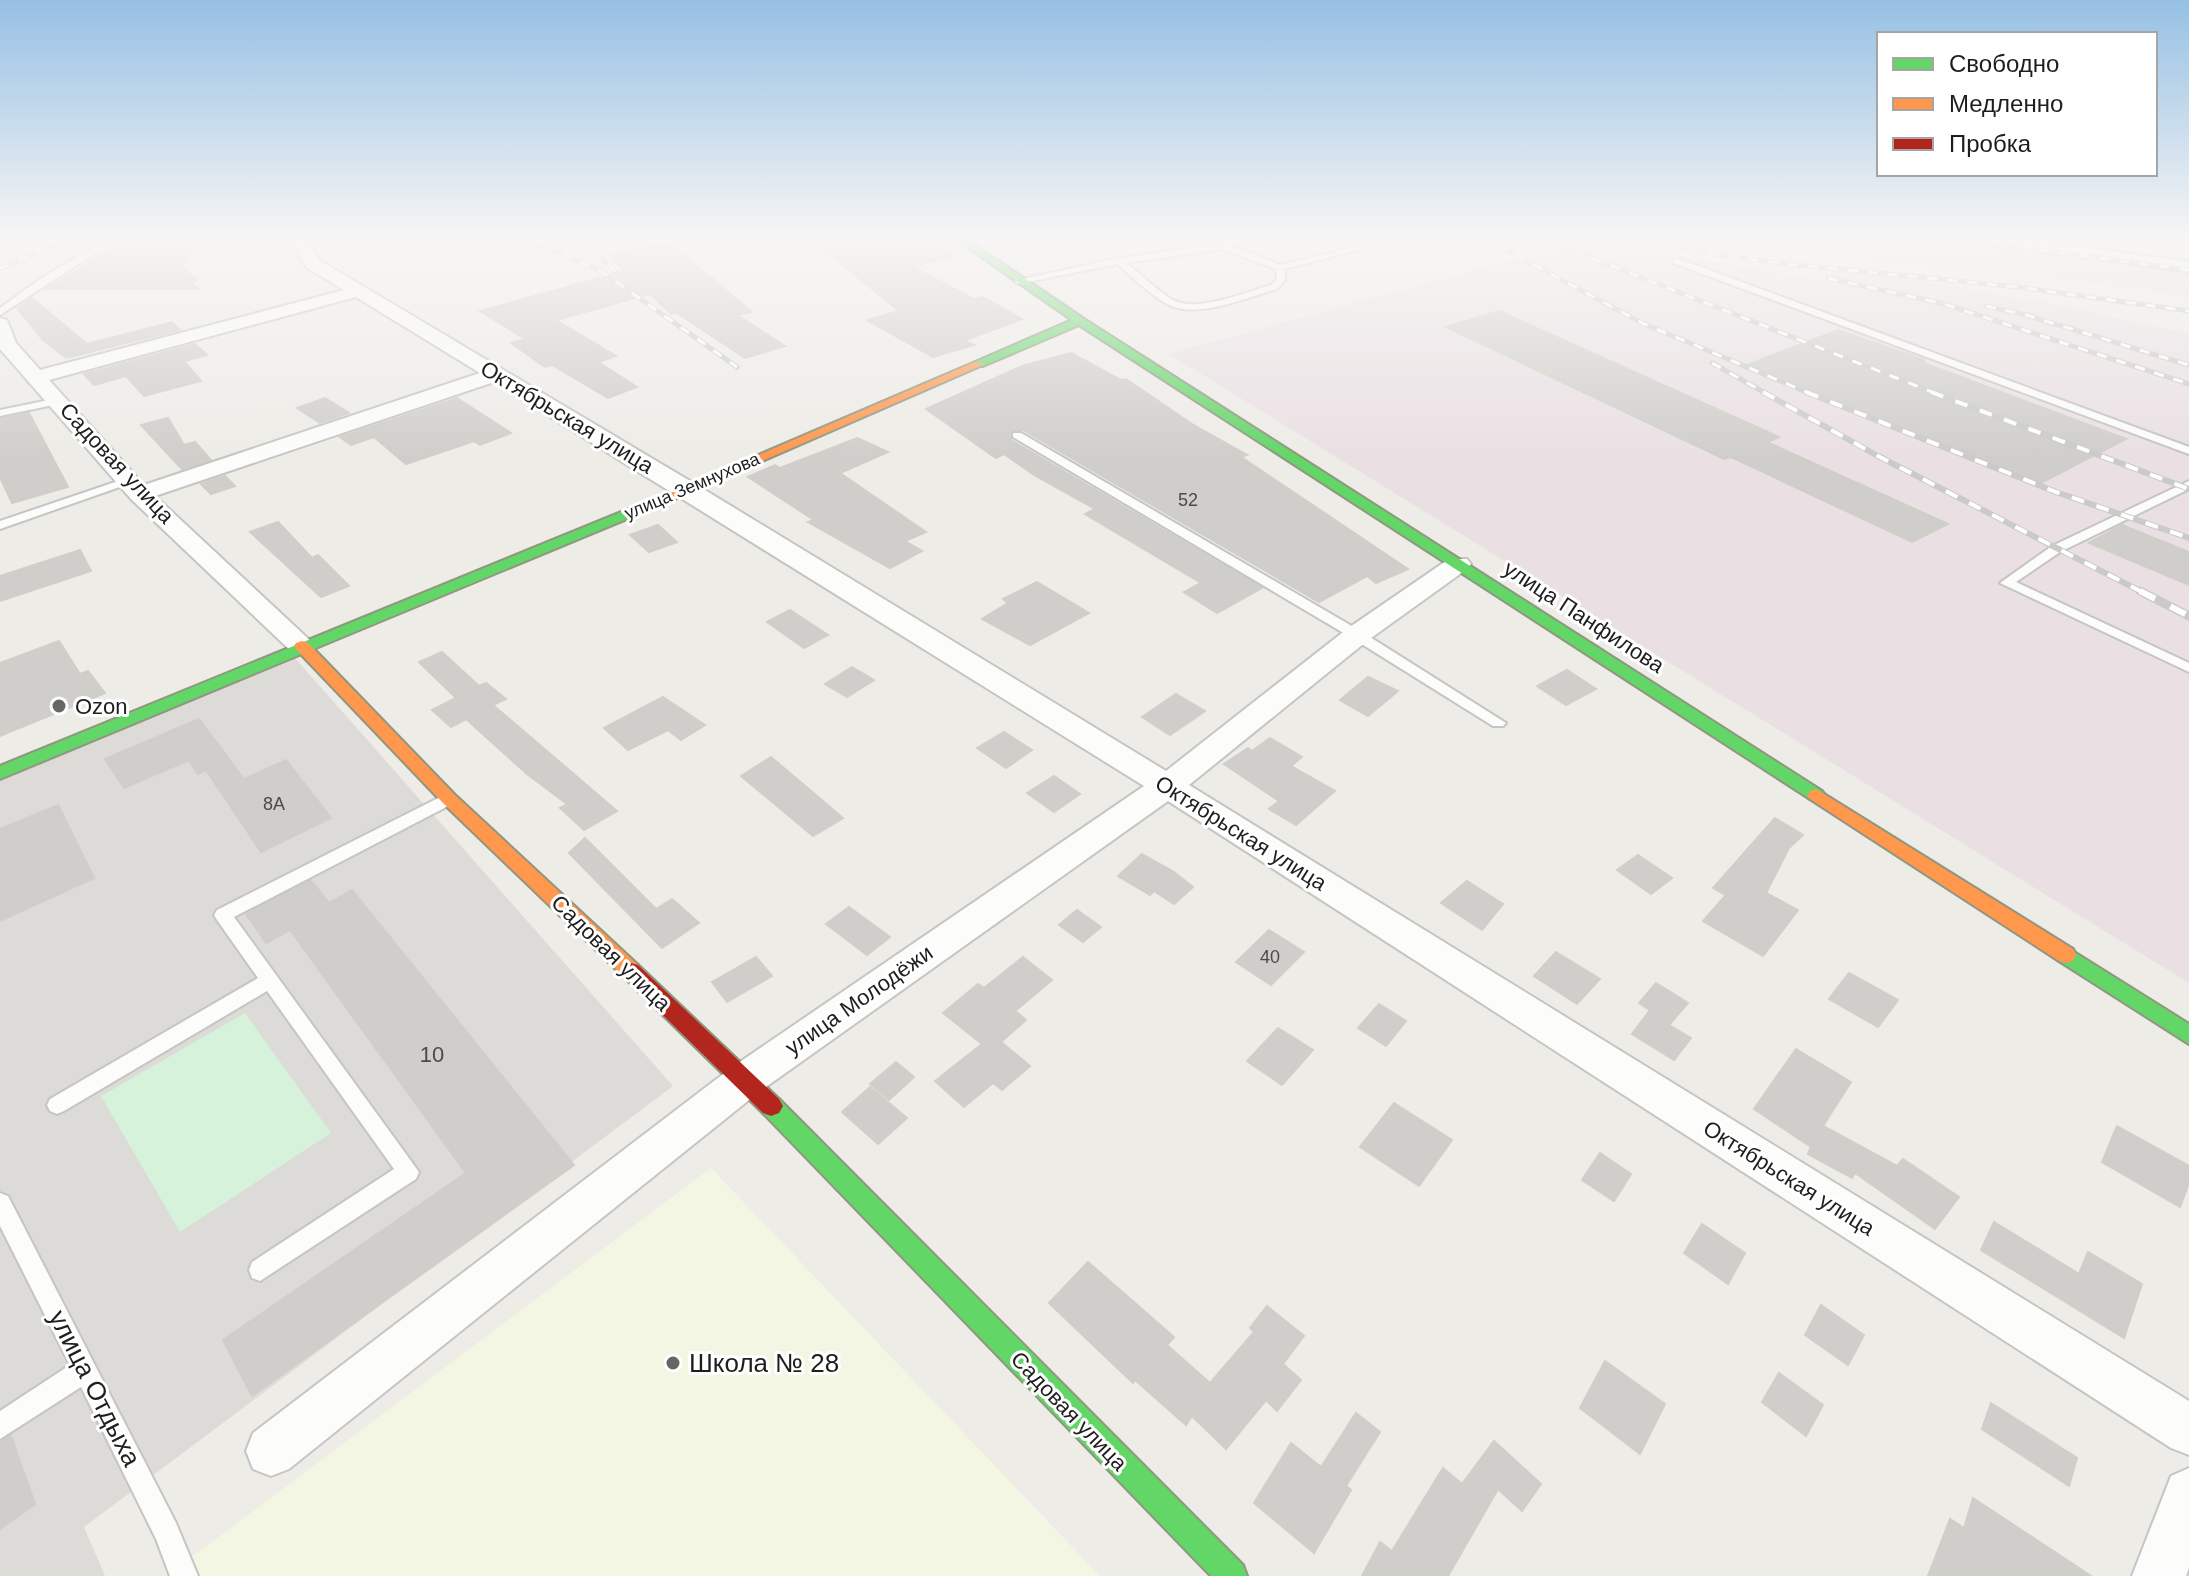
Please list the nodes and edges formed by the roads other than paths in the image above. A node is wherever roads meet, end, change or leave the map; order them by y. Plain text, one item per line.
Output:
1 (290, 310) edge
2 (390, 310) edge
3 (1062, 310) edge
4 (1807, 310) edge
5 (1080, 321) junction
6 (0, 324) edge
7 (494, 375) junction
8 (37, 377) junction
9 (59, 401) junction
10 (0, 413) edge
11 (1017, 435) dead end
12 (2189, 451) edge
13 (2189, 485) edge
14 (134, 487) junction
15 (687, 489) junction
16 (0, 525) edge
17 (1458, 564) junction
18 (1357, 635) junction
19 (302, 646) junction
20 (2189, 668) edge
21 (1498, 723) dead end
22 (0, 773) edge
23 (1167, 786) junction
24 (449, 799) junction
25 (270, 980) junction
26 (2189, 1035) edge
27 (745, 1080) junction
28 (57, 1105) dead end
29 (4, 1219) edge
30 (260, 1270) dead end
31 (86, 1369) junction
32 (0, 1426) edge
33 (2189, 1430) edge
34 (271, 1451) dead end
35 (2189, 1494) edge
36 (184, 1576) edge
37 (1232, 1576) edge
38 (2159, 1576) edge

1 - 8 street
2 - 7 street, Октябрьская улица
3 - 5 main road, улица Панфилова
4 - 12 lane
5 - 15 main road, улица Земнухова
5 - 17 main road, улица Панфилова
6 - 8 street, Садовая улица
7 - 14 street
7 - 15 street, Октябрьская улица
8 - 9 street, Садовая улица
9 - 10 lane
9 - 14 street, Садовая улица
11 - 18 lane
13 - 20 lane
14 - 16 lane
14 - 19 street, Садовая улица
15 - 19 main road, улица Земнухова
15 - 23 street, Октябрьская улица
17 - 18 street, улица Молодёжи
17 - 26 main road, улица Панфилова
18 - 21 lane
18 - 23 street, улица Молодёжи
19 - 22 main road, улица Земнухова
19 - 24 main road, Садовая улица
23 - 27 street, улица Молодёжи
23 - 33 street, Октябрьская улица
24 - 25 lane
24 - 27 main road, Садовая улица
25 - 28 lane
25 - 30 lane
27 - 34 street, улица Молодёжи
27 - 37 main road, Садовая улица
29 - 31 lane, улица Отдыха
31 - 32 lane
31 - 36 lane, улица Отдыха
35 - 38 street

